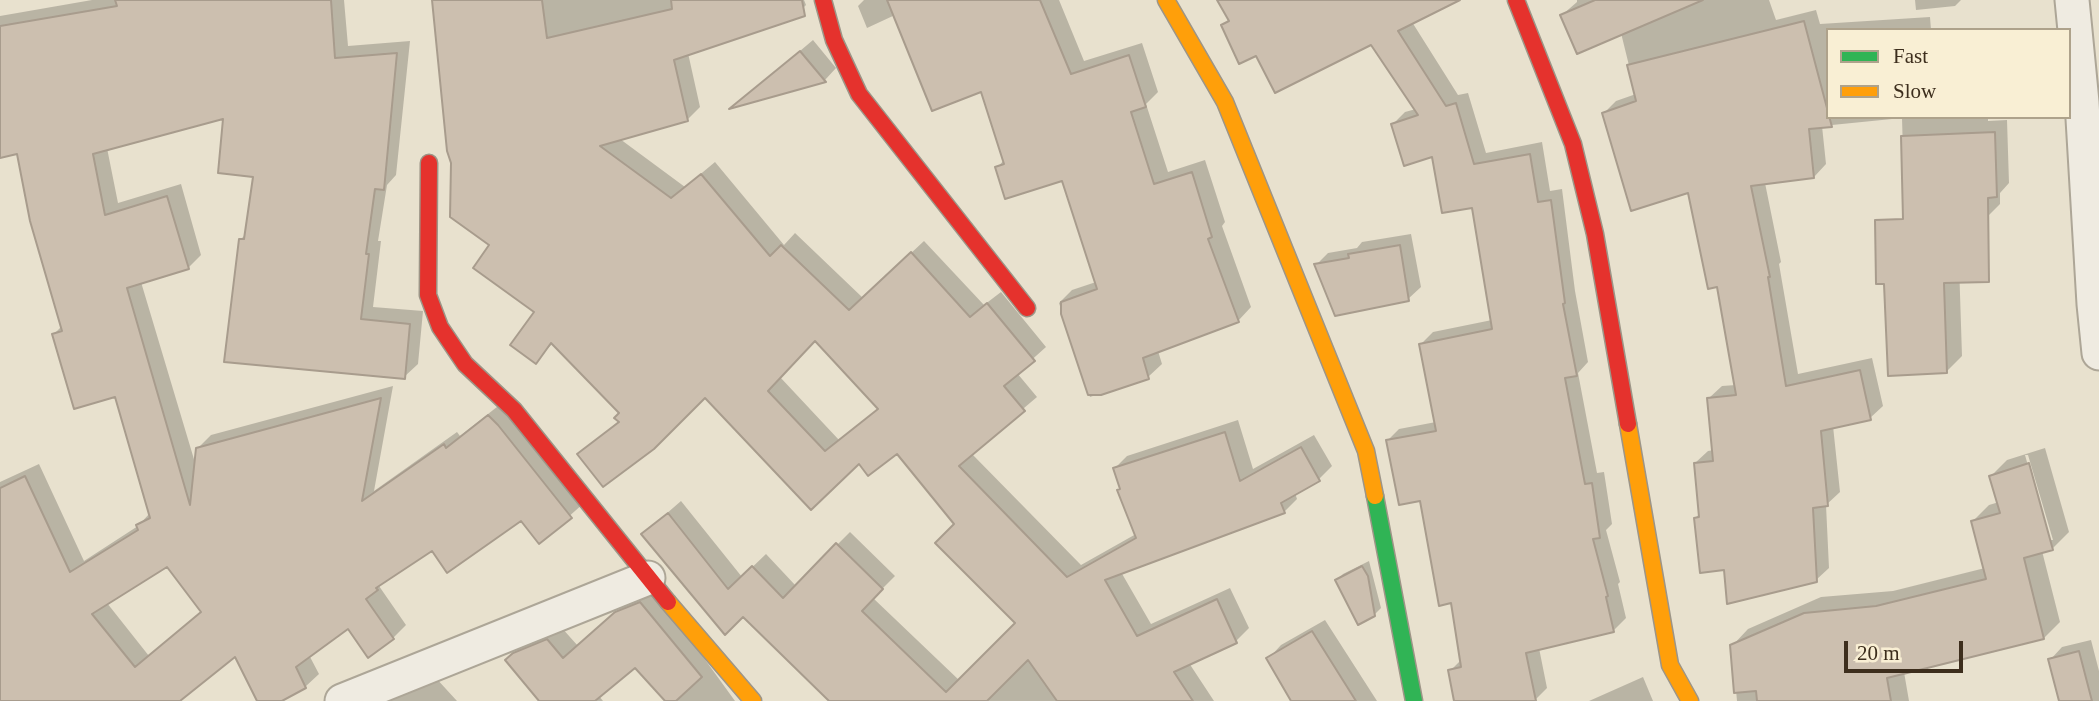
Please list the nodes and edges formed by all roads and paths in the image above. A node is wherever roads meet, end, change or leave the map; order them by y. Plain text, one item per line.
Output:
1 (823, 0) edge
2 (1166, 0) edge
3 (1516, 0) edge
4 (2072, 0) edge
5 (2091, 102) edge
6 (429, 163) dead end
7 (1027, 308) dead end
8 (2099, 353) edge
9 (648, 578) junction
10 (342, 701) edge
11 (753, 701) edge
12 (1413, 701) edge
13 (1690, 701) edge

1 - 7 street
2 - 12 street
3 - 13 street
4 - 5 street
5 - 8 street
6 - 9 street
9 - 10 street
9 - 11 street

